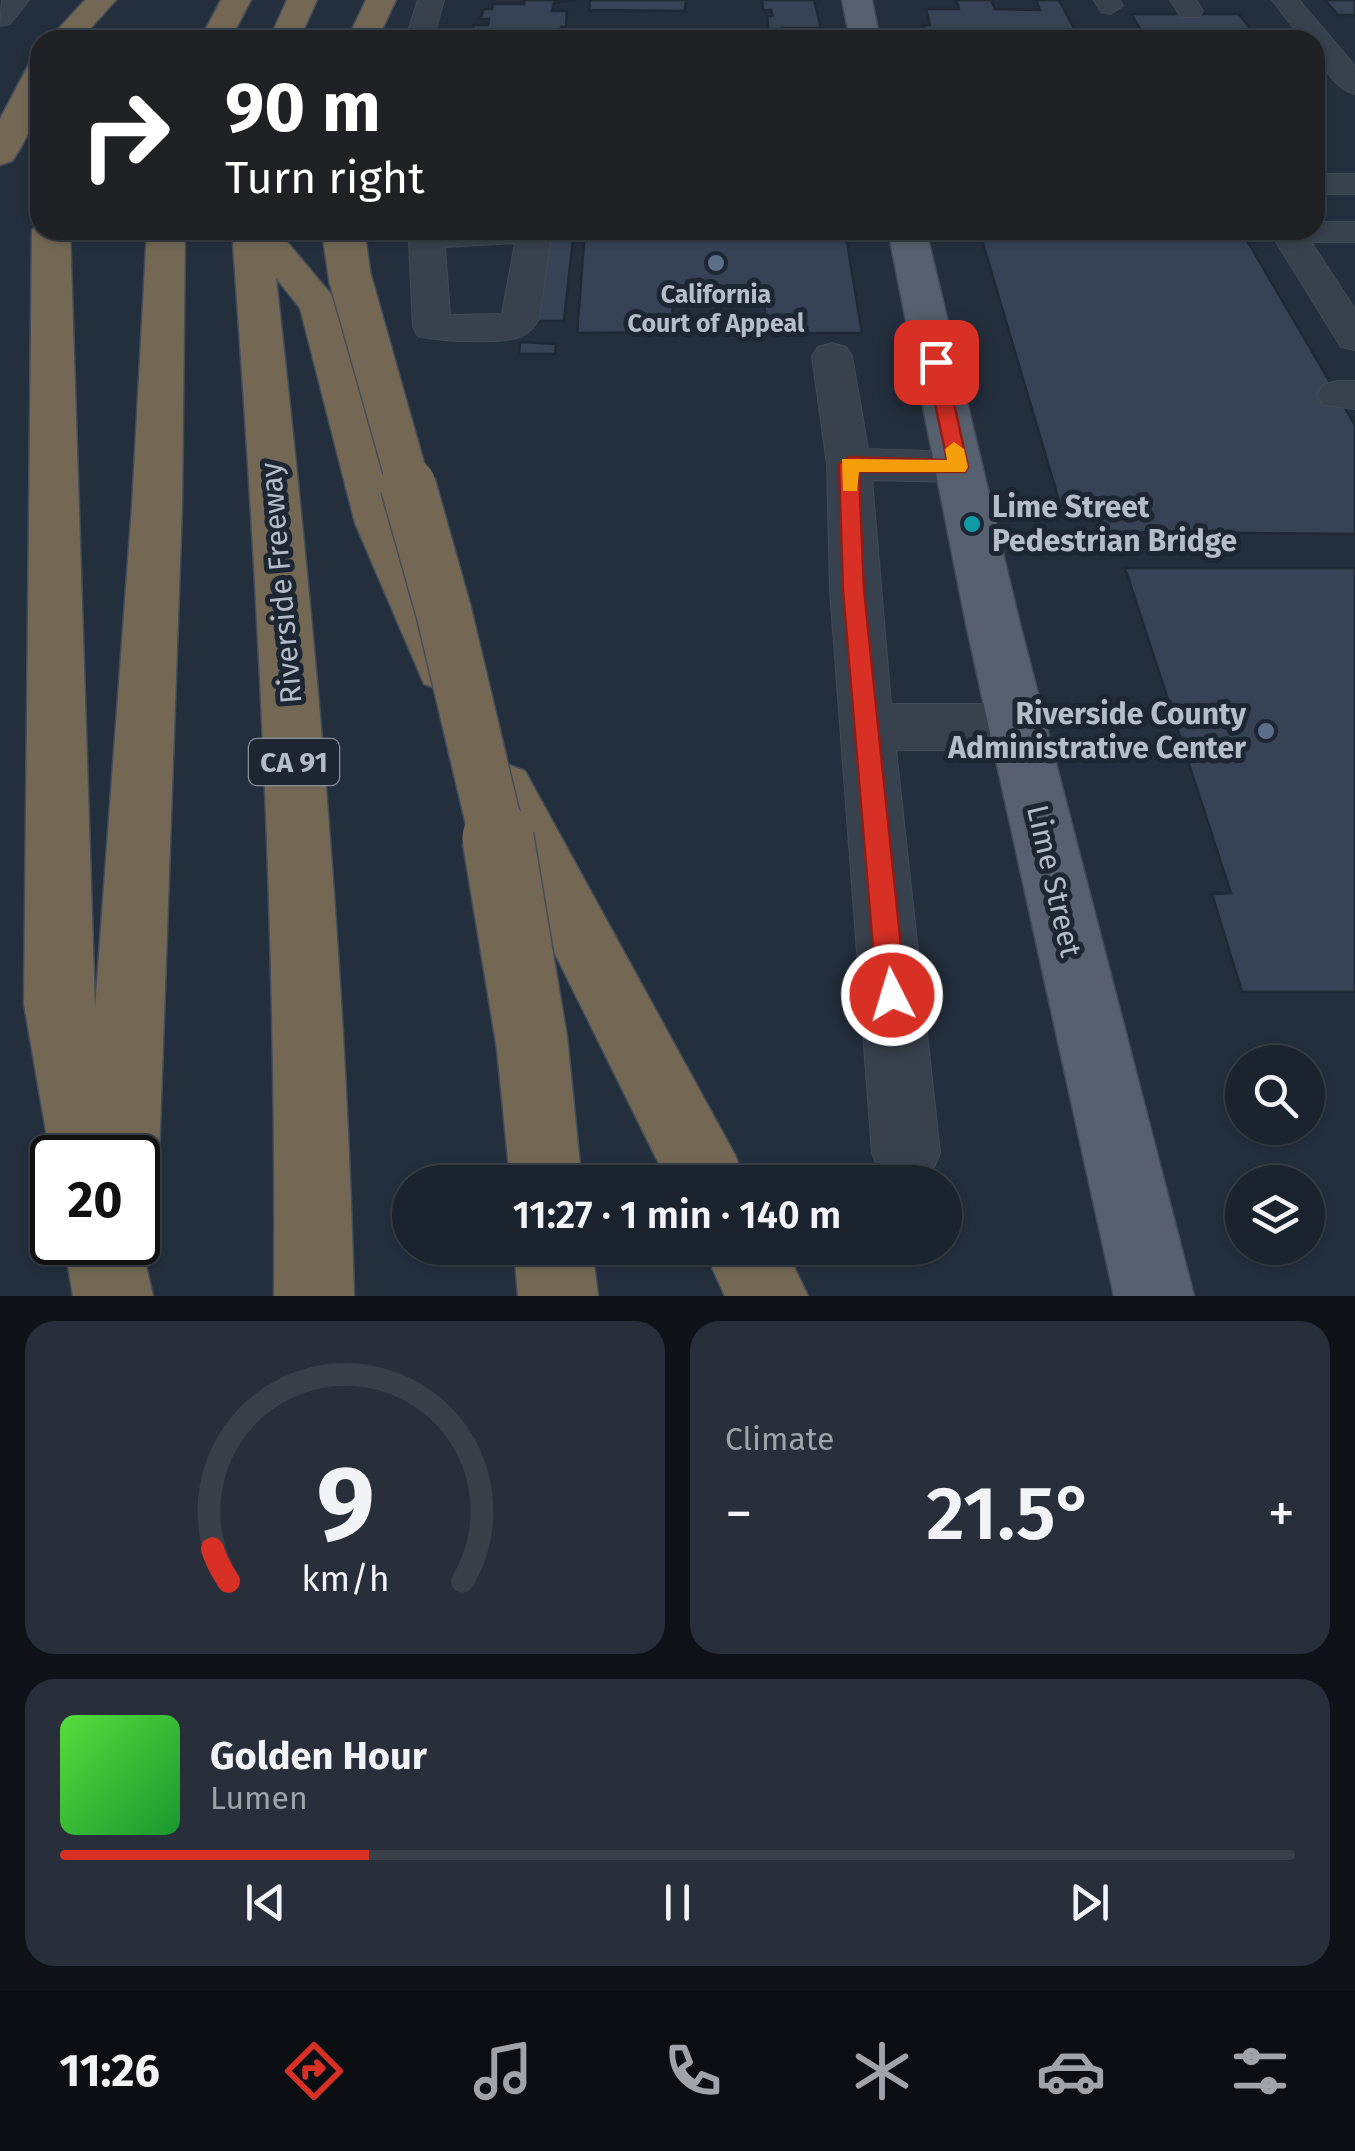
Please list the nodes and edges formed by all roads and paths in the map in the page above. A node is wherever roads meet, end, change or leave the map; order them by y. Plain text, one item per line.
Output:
1 (16, 0) edge
2 (102, 0) edge
3 (236, 0) edge
4 (302, 0) edge
5 (381, 0) edge
6 (431, 0) edge
7 (857, 0) edge
8 (1286, 0) edge
9 (0, 18) edge
10 (72, 30) edge
11 (90, 30) edge
12 (220, 30) edge
13 (288, 30) edge
14 (367, 30) edge
15 (422, 30) edge
16 (864, 30) edge
17 (1310, 30) edge
18 (1325, 32) edge
19 (1348, 32) dead end
20 (1325, 46) edge
21 (1350, 72) edge
22 (30, 92) edge
23 (0, 154) edge
24 (1325, 184) edge
25 (1355, 184) edge
26 (1325, 232) edge
27 (1355, 232) edge
28 (51, 240) edge
29 (166, 240) edge
30 (255, 240) edge
31 (263, 240) edge
32 (344, 240) edge
33 (909, 240) edge
34 (1293, 240) edge
35 (1355, 338) edge
36 (832, 356) dead end
37 (849, 464) junction
38 (958, 467) junction
39 (866, 727) junction
40 (1018, 727) junction
41 (83, 1135) edge
42 (121, 1135) edge
43 (906, 1153) dead end
44 (544, 1165) edge
45 (699, 1165) edge
46 (107, 1265) edge
47 (115, 1265) edge
48 (555, 1265) edge
49 (751, 1265) edge
50 (113, 1296) edge
51 (314, 1296) edge
52 (558, 1296) edge
53 (768, 1296) edge
54 (1154, 1296) edge

1 - 9 street
2 - 10 highway
2 - 11 highway
3 - 12 highway
4 - 13 highway
5 - 14 highway
6 - 15 street
7 - 16 main road
8 - 17 street
18 - 19 street
20 - 21 street
22 - 23 highway
24 - 25 street
26 - 27 street
28 - 41 highway
29 - 42 highway
30 - 51 highway, Riverside Freeway / CA 91
31 - 45 highway
32 - 44 highway, bridge
33 - 38 main road, Lime Street
34 - 35 street
36 - 37 street
37 - 38 street
37 - 39 street
38 - 40 main road, Lime Street
39 - 40 street
39 - 43 street
40 - 54 main road, Lime Street
46 - 50 highway
47 - 50 highway
48 - 52 highway
49 - 53 highway

